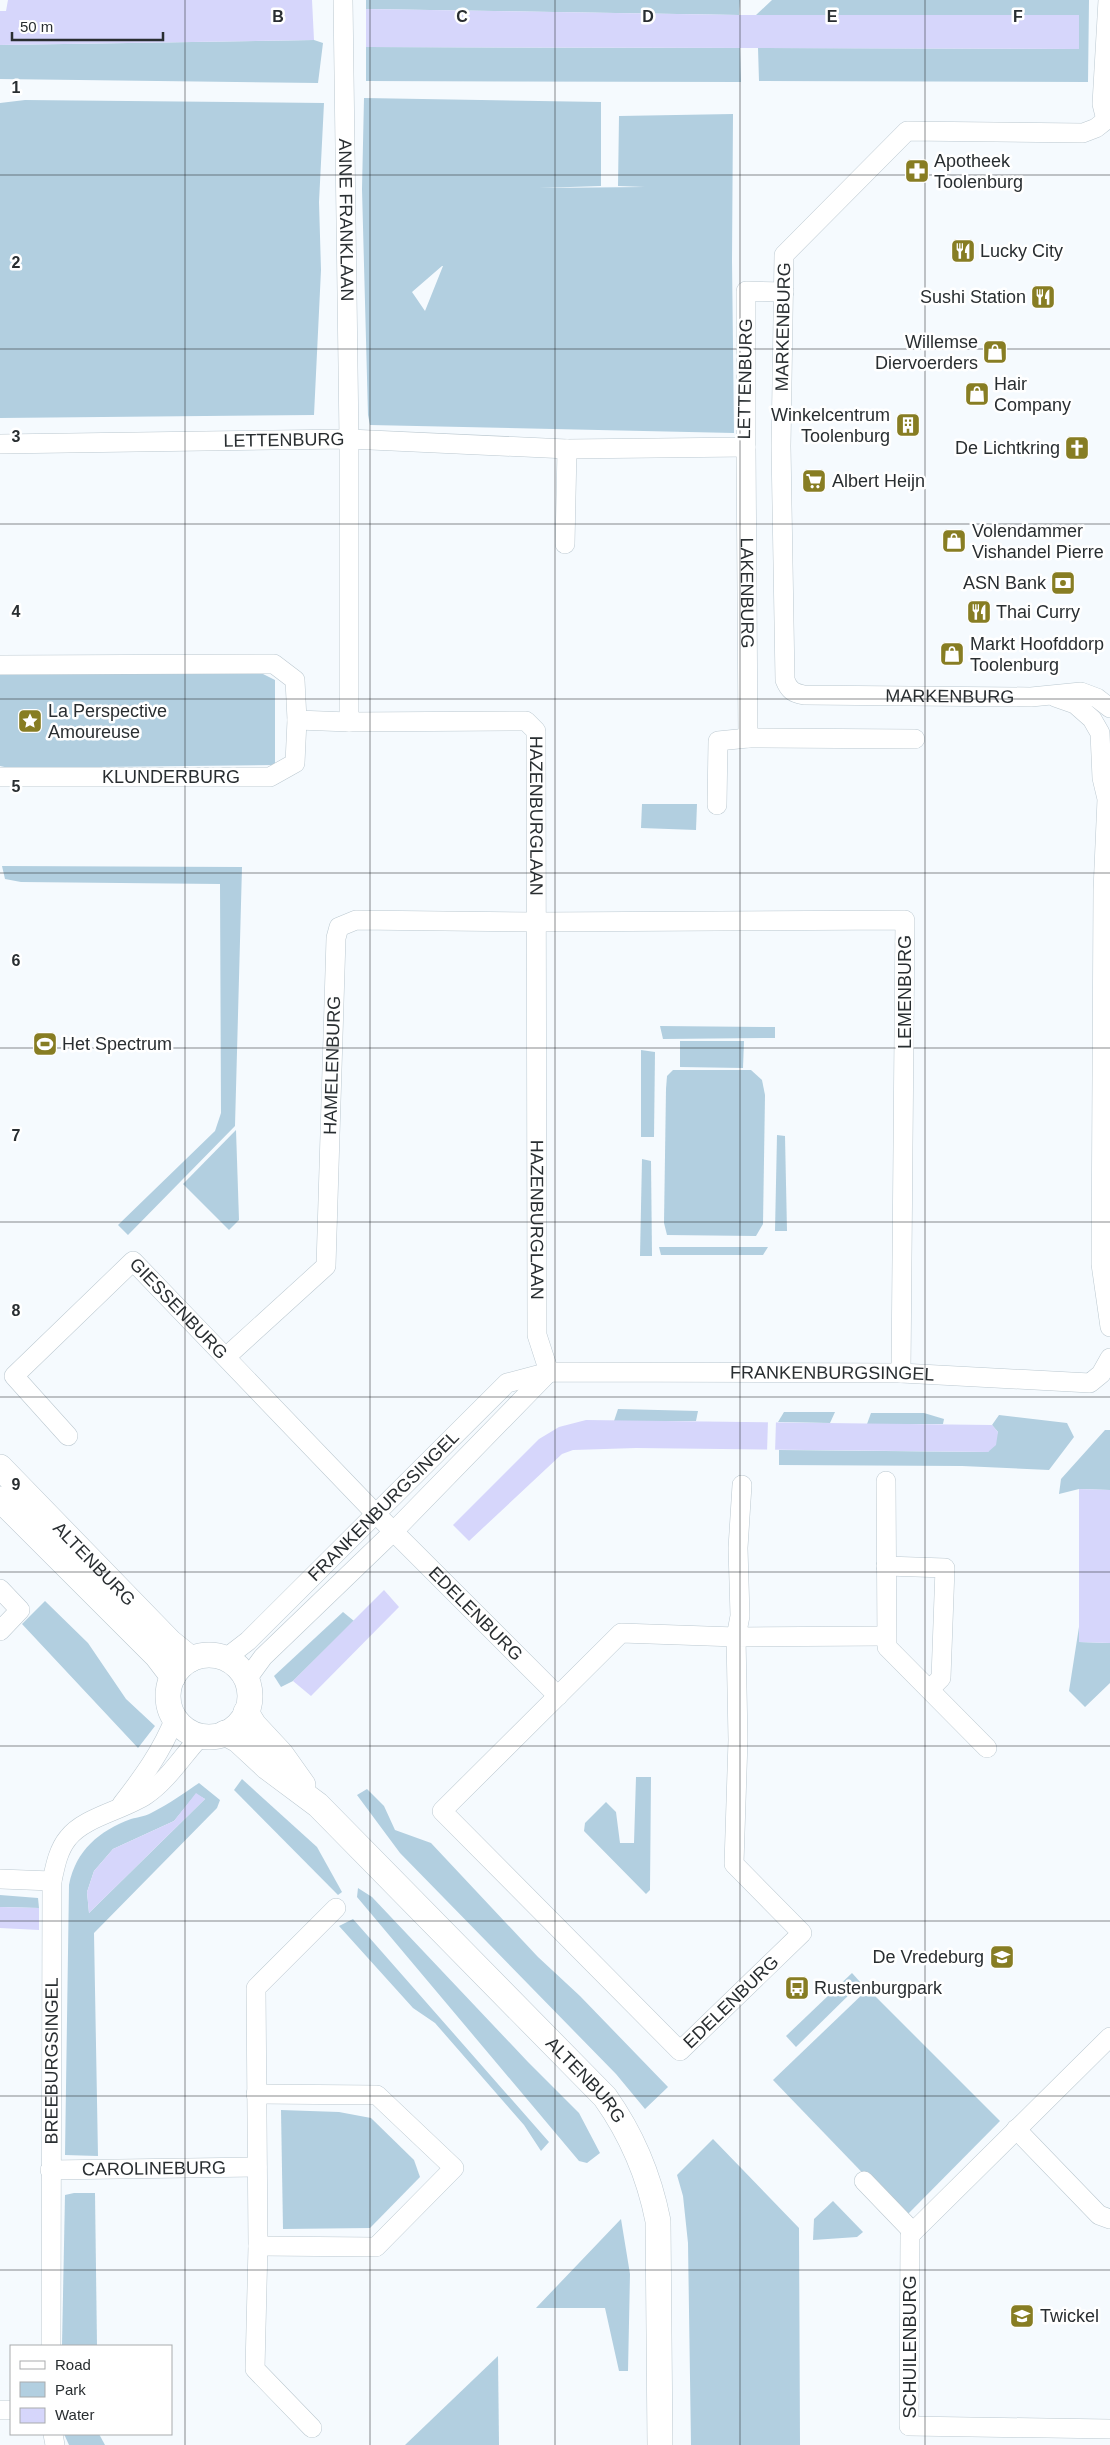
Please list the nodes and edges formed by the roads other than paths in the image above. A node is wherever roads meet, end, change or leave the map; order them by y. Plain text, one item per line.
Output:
1 (343, 0) edge
2 (1109, 6) edge
3 (1109, 121) edge
4 (784, 292) junction
5 (349, 440) junction
6 (0, 444) edge
7 (746, 447) junction
8 (567, 449) junction
9 (565, 544) dead end
10 (0, 665) edge
11 (1054, 696) junction
12 (1109, 705) edge
13 (1092, 718) junction
14 (297, 720) junction
15 (348, 722) junction
16 (748, 738) junction
17 (915, 738) dead end
18 (0, 777) edge
19 (1109, 796) edge
20 (717, 806) dead end
21 (536, 922) junction
22 (1110, 1327) edge
23 (226, 1357) junction
24 (1107, 1371) edge
25 (549, 1372) junction
26 (901, 1373) junction
27 (68, 1436) dead end
28 (0, 1466) edge
29 (886, 1481) dead end
30 (742, 1485) dead end
31 (0, 1500) edge
32 (375, 1513) junction
33 (394, 1531) junction
34 (886, 1566) junction
35 (0, 1589) edge
36 (0, 1630) edge
37 (886, 1636) junction
38 (736, 1637) junction
39 (226, 1658) junction
40 (191, 1659) junction
41 (173, 1677) junction
42 (247, 1679) junction
43 (930, 1690) junction
44 (558, 1696) junction
45 (246, 1712) junction
46 (175, 1718) junction
47 (213, 1735) junction
48 (987, 1748) dead end
49 (318, 1806) junction
50 (118, 1809) junction
51 (0, 1879) edge
52 (52, 1881) junction
53 (336, 1908) dead end
54 (1110, 2037) edge
55 (256, 2094) junction
56 (1016, 2129) junction
57 (257, 2167) junction
58 (50, 2170) junction
59 (864, 2181) dead end
60 (1110, 2219) edge
61 (913, 2232) junction
62 (258, 2246) junction
63 (51, 2345) edge
64 (312, 2428) dead end
65 (1110, 2429) edge
66 (1008, 2437) edge
67 (660, 2445) edge

1 - 5 street, ANNE FRANKLAAN
2 - 3 street
3 - 4 street, MARKENBURG
4 - 7 street, LETTENBURG
4 - 11 street, MARKENBURG
5 - 6 street, LETTENBURG
5 - 8 street, LETTENBURG
5 - 15 street
7 - 8 street, LETTENBURG
7 - 16 street, LAKENBURG
8 - 9 street
10 - 14 street, KLUNDERBURG
11 - 12 street, MARKENBURG
11 - 13 street, MARKENBURG
12 - 13 street
13 - 19 street
14 - 15 street
14 - 18 street, KLUNDERBURG
15 - 21 street, HAZENBURGLAAN
16 - 17 street
16 - 20 street
19 - 22 street
21 - 23 street, HAMELENBURG
21 - 25 street, HAZENBURGLAAN
21 - 26 street, LEMENBURG
23 - 27 street, GIESSENBURG
23 - 32 street, GIESSENBURG
24 - 26 street, FRANKENBURGSINGEL
25 - 26 street, FRANKENBURGSINGEL
25 - 32 street, FRANKENBURGSINGEL
25 - 33 street, FRANKENBURGSINGEL
28 - 40 main road, ALTENBURG
29 - 34 street
30 - 38 street, EDELENBURG
31 - 41 main road, ALTENBURG
32 - 33 street, GIESSENBURG
32 - 39 street, FRANKENBURGSINGEL
33 - 42 street, FRANKENBURGSINGEL
33 - 44 street, EDELENBURG
34 - 37 street
34 - 43 street
35 - 36 street
37 - 38 street, EDELENBURG
37 - 43 street
38 - 44 street, EDELENBURG
38 - 44 street, EDELENBURG
39 - 40 main road
39 - 42 main road
40 - 41 main road
41 - 46 main road
42 - 45 main road
43 - 48 street
45 - 47 main road
45 - 49 main road, ALTENBURG
46 - 47 main road
46 - 50 street, BREEBURGSINGEL
47 - 49 main road, ALTENBURG
47 - 50 street, BREEBURGSINGEL
49 - 67 main road, ALTENBURG
50 - 52 street, BREEBURGSINGEL
51 - 52 street
52 - 58 street, BREEBURGSINGEL
53 - 55 street
54 - 56 street
55 - 57 street
55 - 62 street
56 - 60 street
56 - 61 street
57 - 58 street, CAROLINEBURG
57 - 62 street
58 - 63 street, BREEBURGSINGEL
59 - 61 street
61 - 66 street, SCHUILENBURG
62 - 64 street
65 - 66 street, SCHUILENBURG

